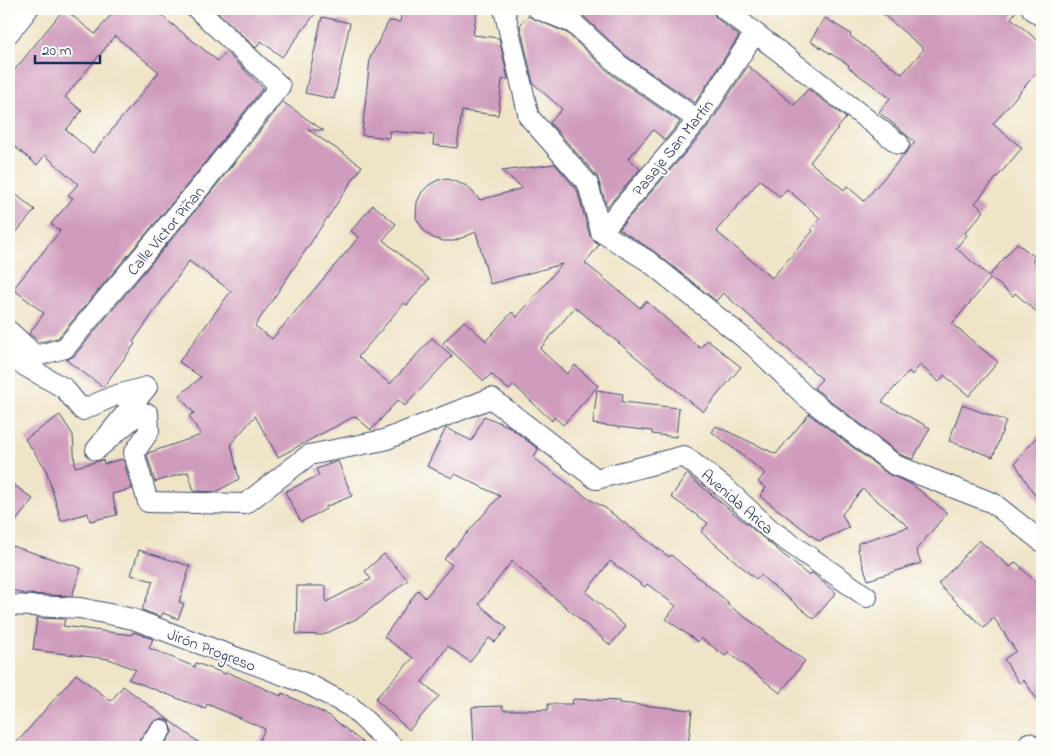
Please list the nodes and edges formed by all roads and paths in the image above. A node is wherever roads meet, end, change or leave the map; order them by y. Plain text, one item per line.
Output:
1 (28, 9) edge
2 (197, 9) edge
3 (504, 9) edge
4 (538, 9) edge
5 (724, 9) edge
6 (1032, 9) edge
7 (1042, 17) edge
8 (9, 33) edge
9 (755, 33) junction
10 (698, 120) junction
11 (900, 144) dead end
12 (601, 232) junction
13 (9, 331) edge
14 (9, 357) edge
15 (1042, 542) edge
16 (867, 597) dead end
17 (9, 605) edge
18 (162, 730) dead end
19 (148, 747) edge
20 (394, 747) edge

1 - 8 street
2 - 13 street, Calle Víctor Piñan
3 - 12 street
4 - 10 street
5 - 9 street
6 - 7 street
9 - 10 street, Pasaje San Martín
9 - 11 street
10 - 12 street, Pasaje San Martín
12 - 15 street
14 - 16 street, Avenida Arica
17 - 20 street, Jirón Progreso
18 - 19 street

